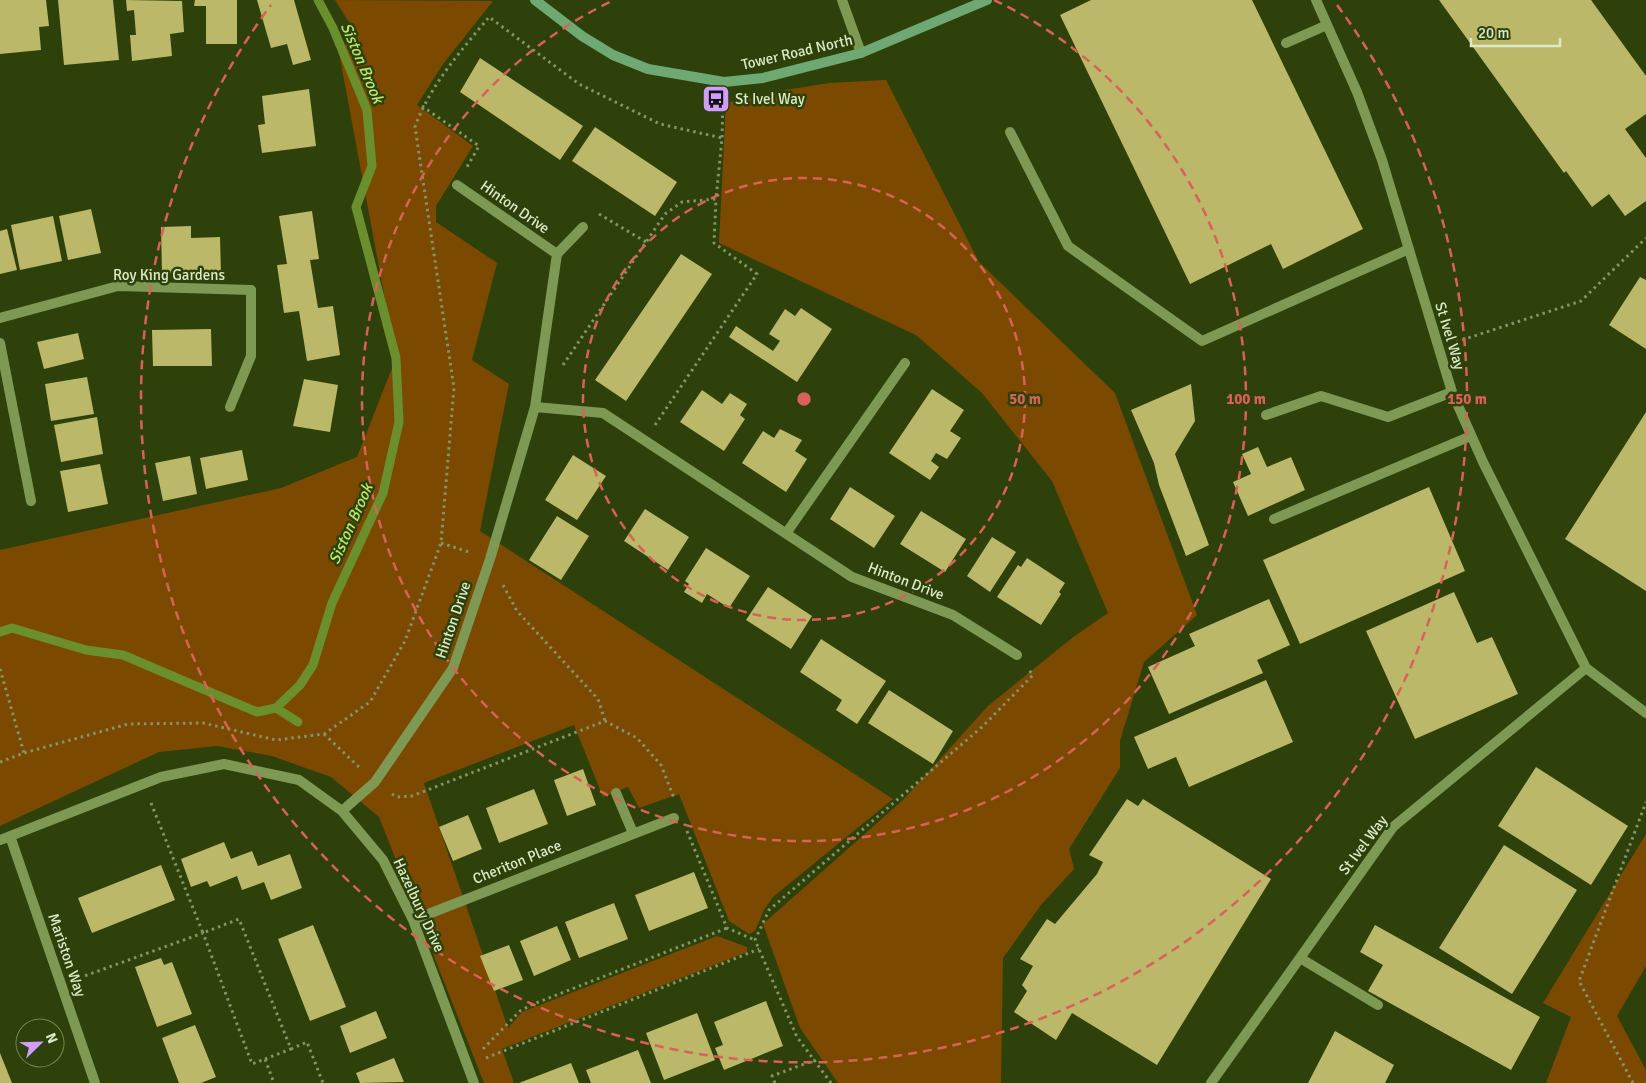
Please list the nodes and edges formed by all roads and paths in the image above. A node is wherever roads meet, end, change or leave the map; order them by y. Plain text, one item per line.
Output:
1 (535, 0) edge
2 (842, 0) edge
3 (987, 0) edge
4 (1316, 0) edge
5 (1327, 25) junction
6 (1286, 43) dead end
7 (861, 53) junction
8 (724, 82) junction
9 (422, 106) junction
10 (1010, 132) dead end
11 (722, 138) junction
12 (457, 185) joint
13 (716, 199) junction
14 (583, 227) joint
15 (1646, 238) edge
16 (646, 242) junction
17 (1409, 249) junction
18 (557, 254) junction
19 (0, 318) edge
20 (0, 343) edge
21 (1438, 348) junction
22 (906, 363) dead end
23 (562, 366) dead end
24 (1452, 392) junction
25 (230, 407) dead end
26 (535, 407) junction
27 (1266, 415) dead end
28 (1471, 436) junction
29 (645, 440) junction
30 (31, 501) dead end
31 (1274, 519) dead end
32 (787, 532) junction
33 (441, 542) junction
34 (490, 559) junction
35 (1016, 655) joint
36 (1586, 668) junction
37 (0, 669) edge
38 (1646, 713) edge
39 (605, 721) junction
40 (324, 734) junction
41 (24, 753) junction
42 (0, 762) edge
43 (375, 782) junction
44 (143, 784) junction
45 (616, 793) dead end
46 (1646, 802) edge
47 (678, 807) dead end
48 (342, 811) junction
49 (674, 818) dead end
50 (684, 824) dead end
51 (633, 833) junction
52 (10, 836) junction
53 (0, 840) edge
54 (413, 920) junction
55 (727, 928) junction
56 (203, 933) junction
57 (755, 940) junction
58 (759, 949) junction
59 (1300, 958) junction
60 (61, 984) junction
61 (1378, 1005) dead end
62 (291, 1049) junction
63 (264, 1059) junction
64 (815, 1060) junction
65 (468, 1065) junction
66 (95, 1083) edge
67 (274, 1083) edge
68 (323, 1083) edge
69 (474, 1083) edge
70 (774, 1083) edge
71 (831, 1083) edge
72 (1211, 1083) edge
73 (1633, 1083) edge

1 - 8 street, Tower Road North
2 - 7 street
3 - 7 street, Tower Road North
4 - 5 street, St Ivel Way
5 - 6 street
5 - 17 street, St Ivel Way
7 - 8 street, Tower Road North
8 - 11 path
9 - 11 path
9 - 12 path
9 - 33 path
10 - 17 street
11 - 13 path
12 - 18 street, Hinton Drive
13 - 16 path
13 - 29 path
14 - 16 path
14 - 18 street, Hinton Drive
15 - 21 path
16 - 23 path
17 - 21 street, St Ivel Way
18 - 26 street, Hinton Drive
19 - 25 street, Roy King Gardens
20 - 30 street
21 - 24 street, St Ivel Way
22 - 32 street
24 - 27 street
24 - 28 street, St Ivel Way
26 - 29 street, Hinton Drive
26 - 34 street, Hinton Drive
28 - 31 street
28 - 36 street, St Ivel Way
29 - 32 street, Hinton Drive
32 - 35 street, Hinton Drive
33 - 34 path
33 - 40 path
34 - 39 path
34 - 43 street, Hinton Drive
35 - 57 path
36 - 38 street, St Ivel Way
36 - 59 street, St Ivel Way
37 - 41 path
39 - 43 path
39 - 47 path
40 - 41 path
40 - 43 path
41 - 42 path
43 - 48 street, Hinton Drive
44 - 48 street, Hazelbury Drive
44 - 52 street, Hazelbury Drive
44 - 56 path
45 - 51 street
46 - 73 path
48 - 54 street, Hazelbury Drive
49 - 51 street, Cheriton Place
50 - 55 path
51 - 54 street, Cheriton Place
52 - 53 street, Hazelbury Drive
52 - 60 street, Mariston Way
54 - 65 street, Hazelbury Drive
55 - 57 path
55 - 65 path
56 - 60 path
56 - 62 path
56 - 63 path
57 - 58 path
58 - 64 path
58 - 65 path
59 - 61 street
59 - 72 street, St Ivel Way
60 - 66 street, Mariston Way
62 - 63 path
62 - 68 path
63 - 67 path
64 - 70 path
64 - 71 path
65 - 69 street, Hazelbury Drive

